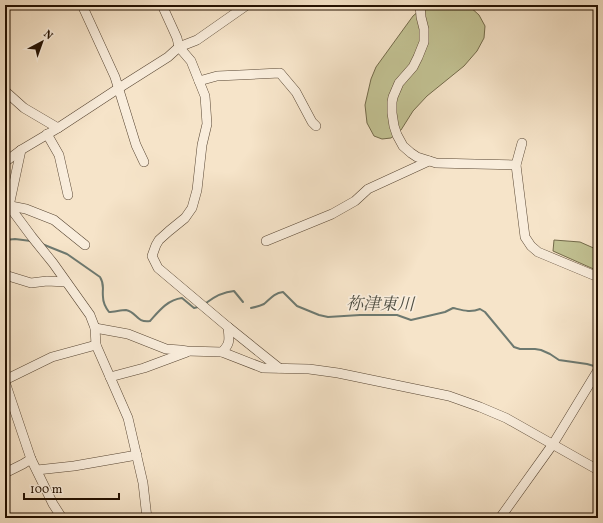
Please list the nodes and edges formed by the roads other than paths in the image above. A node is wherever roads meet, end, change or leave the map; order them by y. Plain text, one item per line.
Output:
1 (82, 5) edge
2 (162, 5) edge
3 (247, 5) edge
4 (420, 5) edge
5 (180, 47) junction
6 (199, 81) junction
7 (119, 88) junction
8 (5, 91) edge
9 (316, 126) dead end
10 (58, 128) junction
11 (47, 134) junction
12 (522, 143) dead end
13 (21, 150) junction
14 (429, 161) junction
15 (5, 162) edge
16 (144, 162) dead end
17 (516, 165) junction
18 (68, 195) dead end
19 (7, 205) edge
20 (266, 241) dead end
21 (85, 245) dead end
22 (5, 275) edge
23 (598, 277) edge
24 (66, 282) junction
25 (228, 327) junction
26 (95, 328) junction
27 (96, 345) junction
28 (187, 352) junction
29 (222, 352) junction
30 (279, 368) junction
31 (598, 370) edge
32 (110, 377) junction
33 (5, 381) edge
34 (552, 444) junction
35 (137, 455) junction
36 (31, 459) junction
37 (37, 470) junction
38 (598, 470) edge
39 (5, 473) edge
40 (62, 518) edge
41 (147, 518) edge
42 (500, 518) edge

1 - 7 street
2 - 5 street
3 - 5 street
4 - 14 street
5 - 6 street
5 - 7 street
6 - 9 street
6 - 25 street
7 - 10 street
7 - 16 street
8 - 10 street
10 - 11 street
11 - 13 street
11 - 18 street
12 - 17 street
13 - 15 street
13 - 19 street
14 - 17 street
14 - 20 street
17 - 23 street
19 - 21 street
19 - 24 street
22 - 24 street
24 - 26 street
25 - 29 street
25 - 30 street
26 - 27 street
26 - 28 street
27 - 32 street
27 - 33 street
28 - 29 street
28 - 32 street
29 - 30 street
30 - 34 street
31 - 34 street
32 - 35 street
33 - 36 street
34 - 38 street
34 - 42 street
35 - 37 street
35 - 41 street
36 - 37 street
36 - 39 street
37 - 40 street

